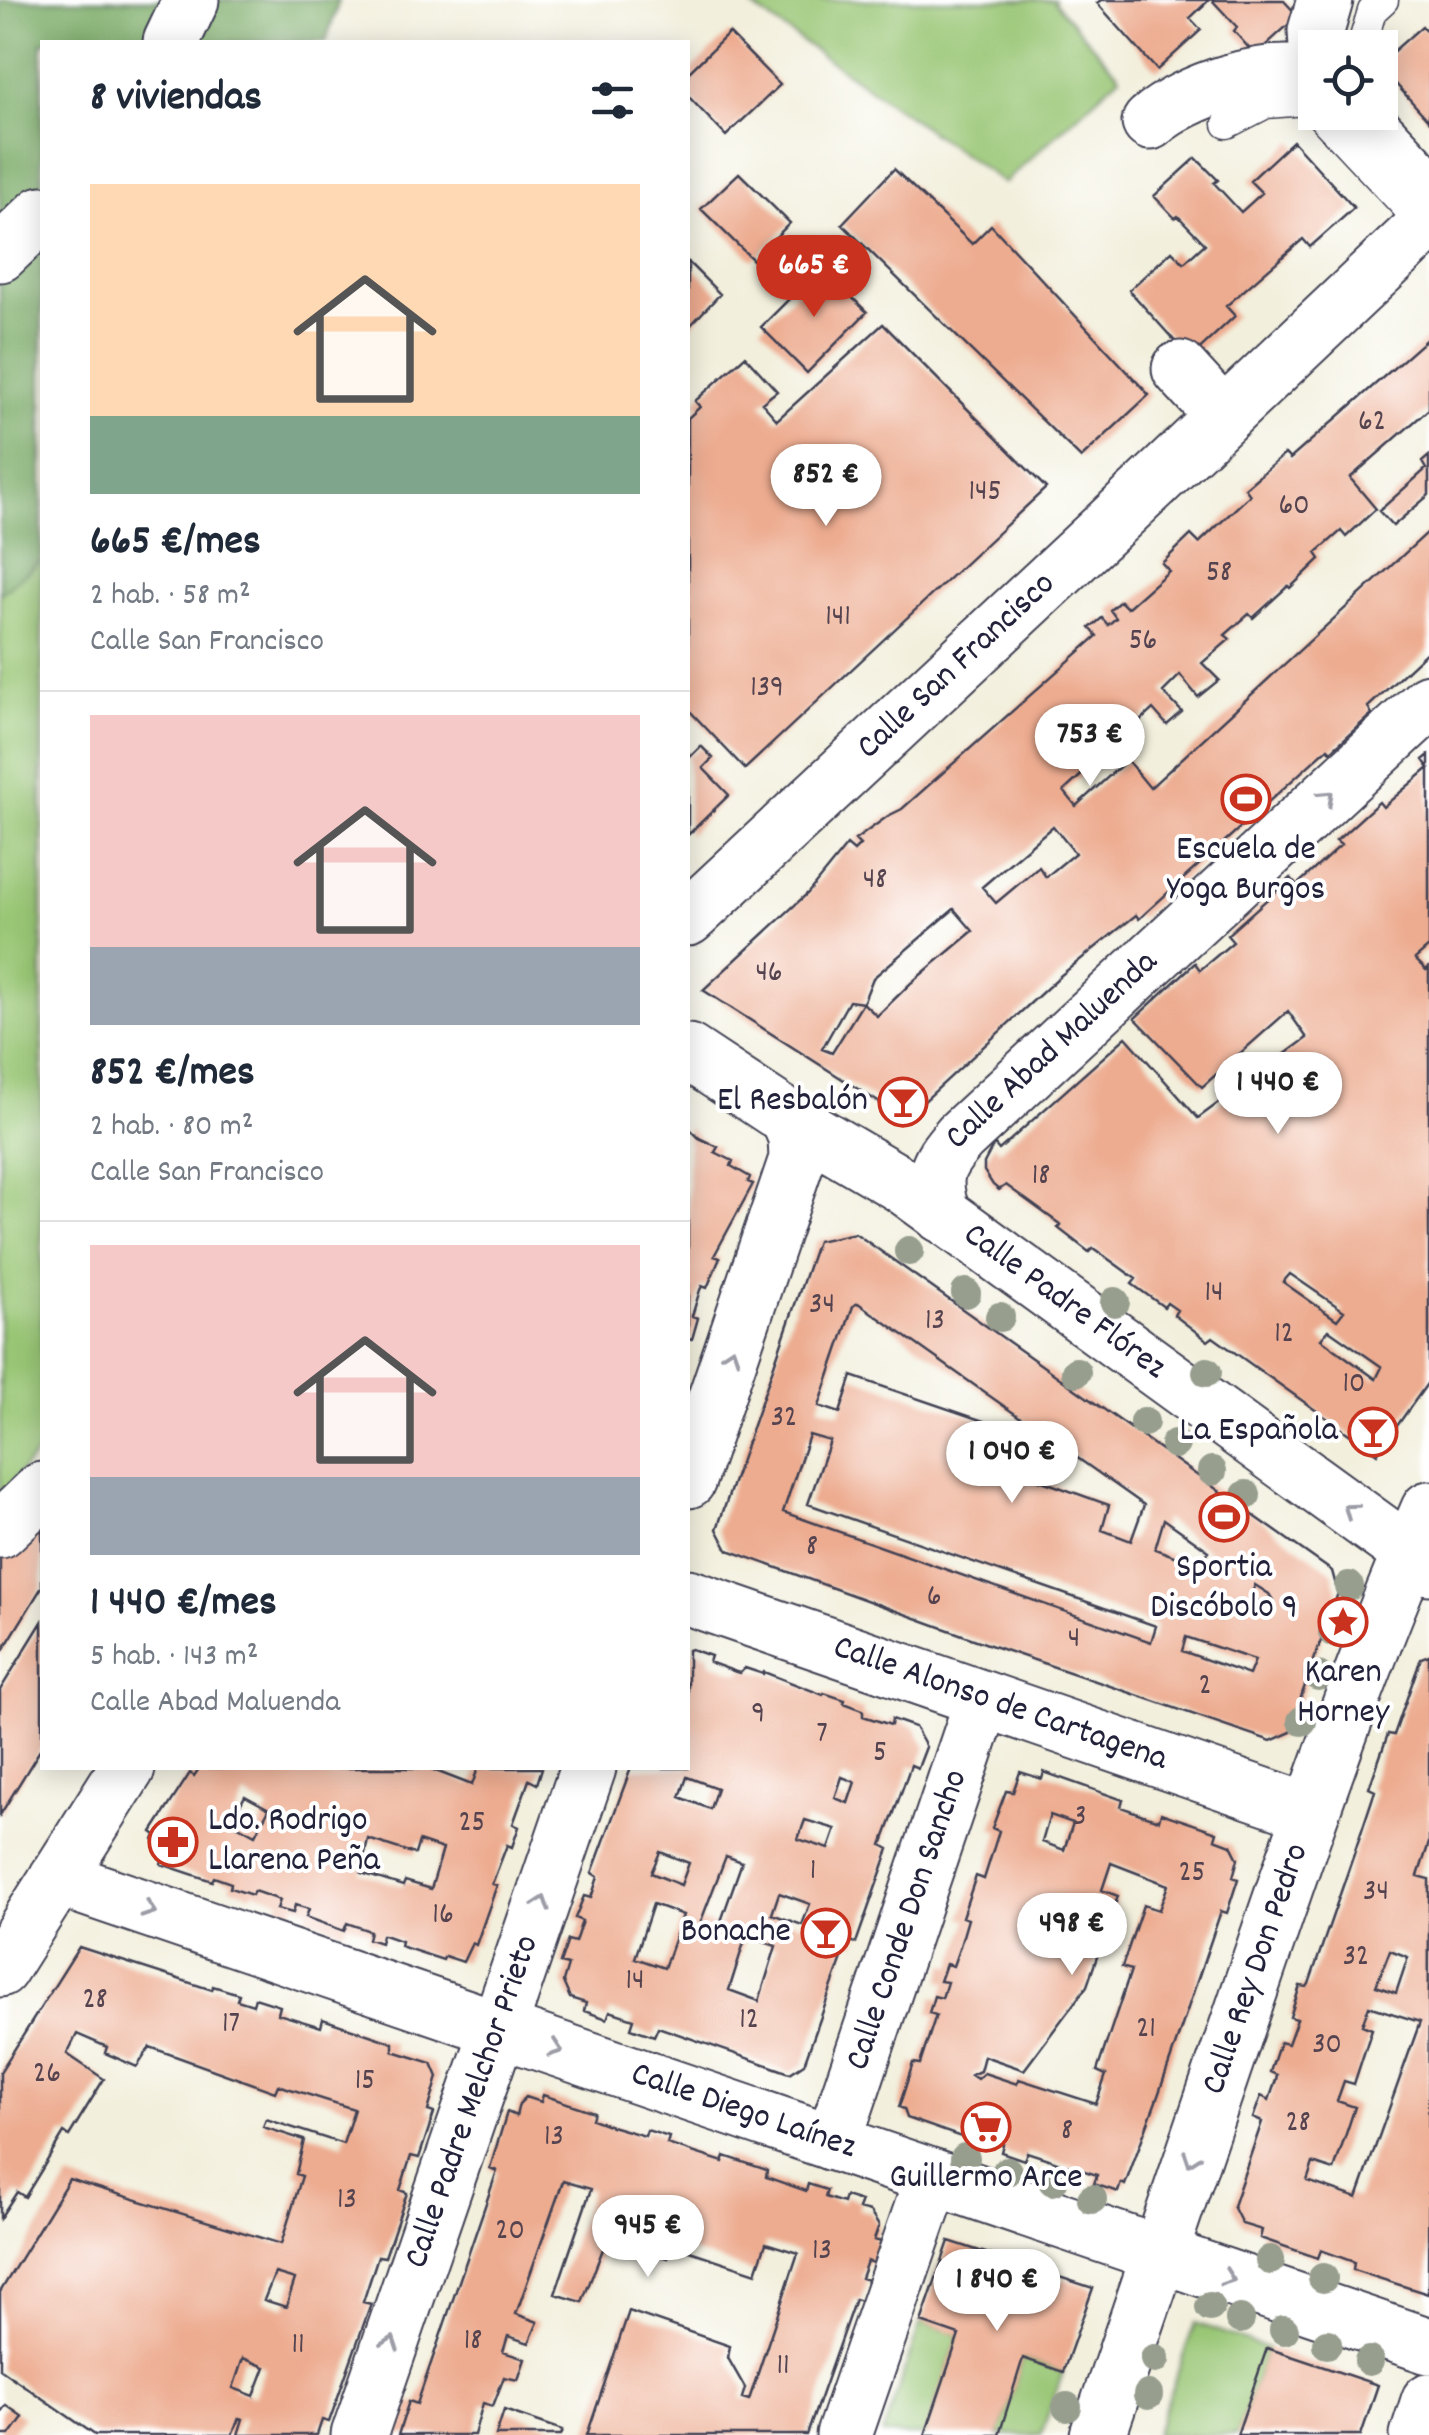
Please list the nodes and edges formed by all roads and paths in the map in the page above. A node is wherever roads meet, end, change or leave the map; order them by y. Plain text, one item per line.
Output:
1 (191, 0) edge
2 (1325, 0) edge
3 (1384, 0) edge
4 (1317, 30) edge
5 (1366, 30) edge
6 (171, 40) edge
7 (1298, 73) edge
8 (1298, 102) edge
9 (1150, 122) dead end
10 (1226, 124) dead end
11 (1337, 130) edge
12 (1387, 130) edge
13 (1398, 130) edge
14 (1429, 151) edge
15 (1427, 212) edge
16 (40, 216) edge
17 (0, 254) edge
18 (1180, 369) dead end
19 (1223, 416) junction
20 (1429, 702) edge
21 (690, 916) edge
22 (690, 1053) edge
23 (788, 1118) junction
24 (942, 1215) junction
25 (690, 1474) edge
26 (40, 1492) edge
27 (0, 1530) edge
28 (1422, 1543) edge
29 (690, 1598) edge
30 (983, 1698) junction
31 (126, 1770) edge
32 (587, 1770) edge
33 (1311, 1812) junction
34 (57, 1878) junction
35 (0, 1969) edge
36 (498, 2029) junction
37 (833, 2143) junction
38 (933, 2177) junction
39 (1159, 2254) junction
40 (1429, 2346) edge
41 (1429, 2401) edge
42 (359, 2435) edge
43 (844, 2435) edge
44 (1098, 2435) edge
45 (1418, 2435) edge

1 - 6 street
2 - 4 street
3 - 5 lane
7 - 9 street
8 - 10 lane
11 - 15 lane
12 - 15 street
13 - 14 lane
15 - 19 street, Calle San Francisco
16 - 17 street
18 - 19 street
19 - 21 street, Calle San Francisco
24 -> 20 street, Calle Abad Maluenda
22 - 23 street, Calle Padre Flórez
23 - 24 street, Calle Padre Flórez
25 -> 23 street
28 -> 24 street, Calle Padre Flórez
26 - 27 street
28 - 33 street, Calle Rey Don Pedro
29 - 30 street, Calle Alonso de Cartagena
30 - 33 street, Calle Alonso de Cartagena
30 - 37 street, Calle Conde Don Sancho
31 - 34 street
36 -> 32 street, Calle Padre Melchor Prieto
33 -> 39 street, Calle Rey Don Pedro
34 - 35 street
34 -> 36 street, Calle Diego Laínez
36 -> 37 street, Calle Diego Laínez
42 -> 36 street, Calle Padre Melchor Prieto
37 - 38 street, Calle Diego Laínez
38 - 39 street, Calle Diego Laínez
38 - 43 street
39 -> 40 street, Calle Diego Laínez
39 - 44 street, Calle Rey Don Pedro
41 - 45 street

